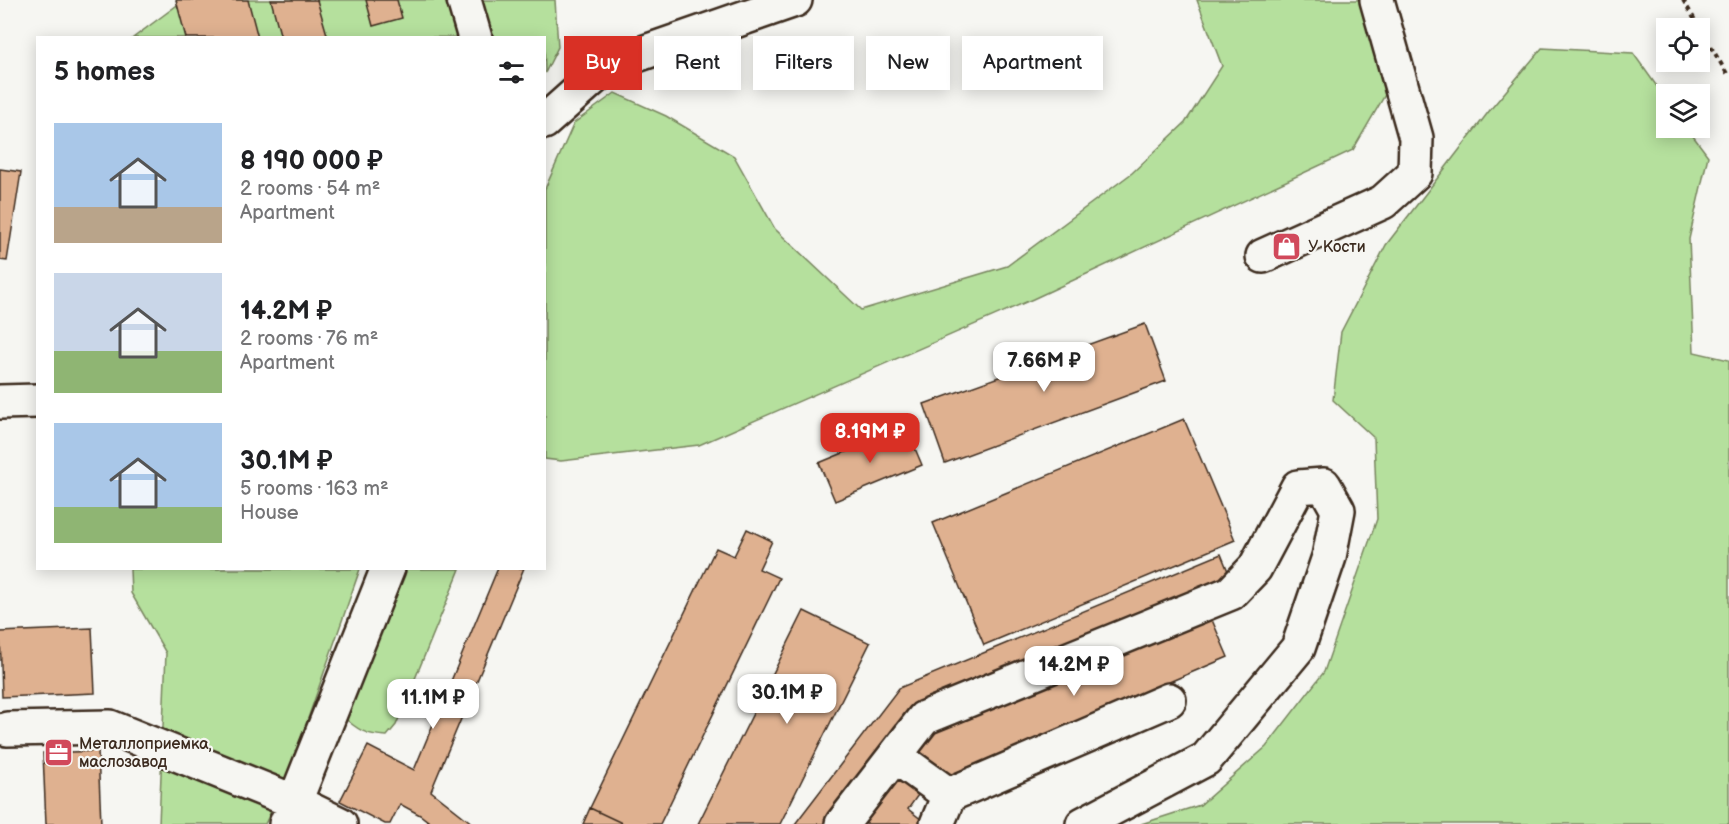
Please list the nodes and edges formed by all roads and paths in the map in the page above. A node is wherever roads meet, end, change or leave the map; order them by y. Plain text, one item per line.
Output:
1 (464, 0) edge
2 (795, 0) edge
3 (1377, 0) edge
4 (1683, 0) edge
5 (474, 36) edge
6 (1729, 77) edge
7 (546, 120) edge
8 (1263, 256) dead end
9 (36, 401) edge
10 (0, 402) edge
11 (387, 570) edge
12 (1169, 700) dead end
13 (7, 729) dead end
14 (895, 756) junction
15 (943, 810) edge
16 (291, 813) edge
17 (340, 824) edge
18 (842, 824) edge
19 (1083, 824) edge

1 - 5 lane
2 - 7 lane
3 - 8 lane
4 - 6 path
9 - 10 lane
11 - 16 lane
12 - 15 lane
13 - 16 lane
14 - 15 lane
14 - 18 lane
14 - 19 lane
16 - 17 lane

